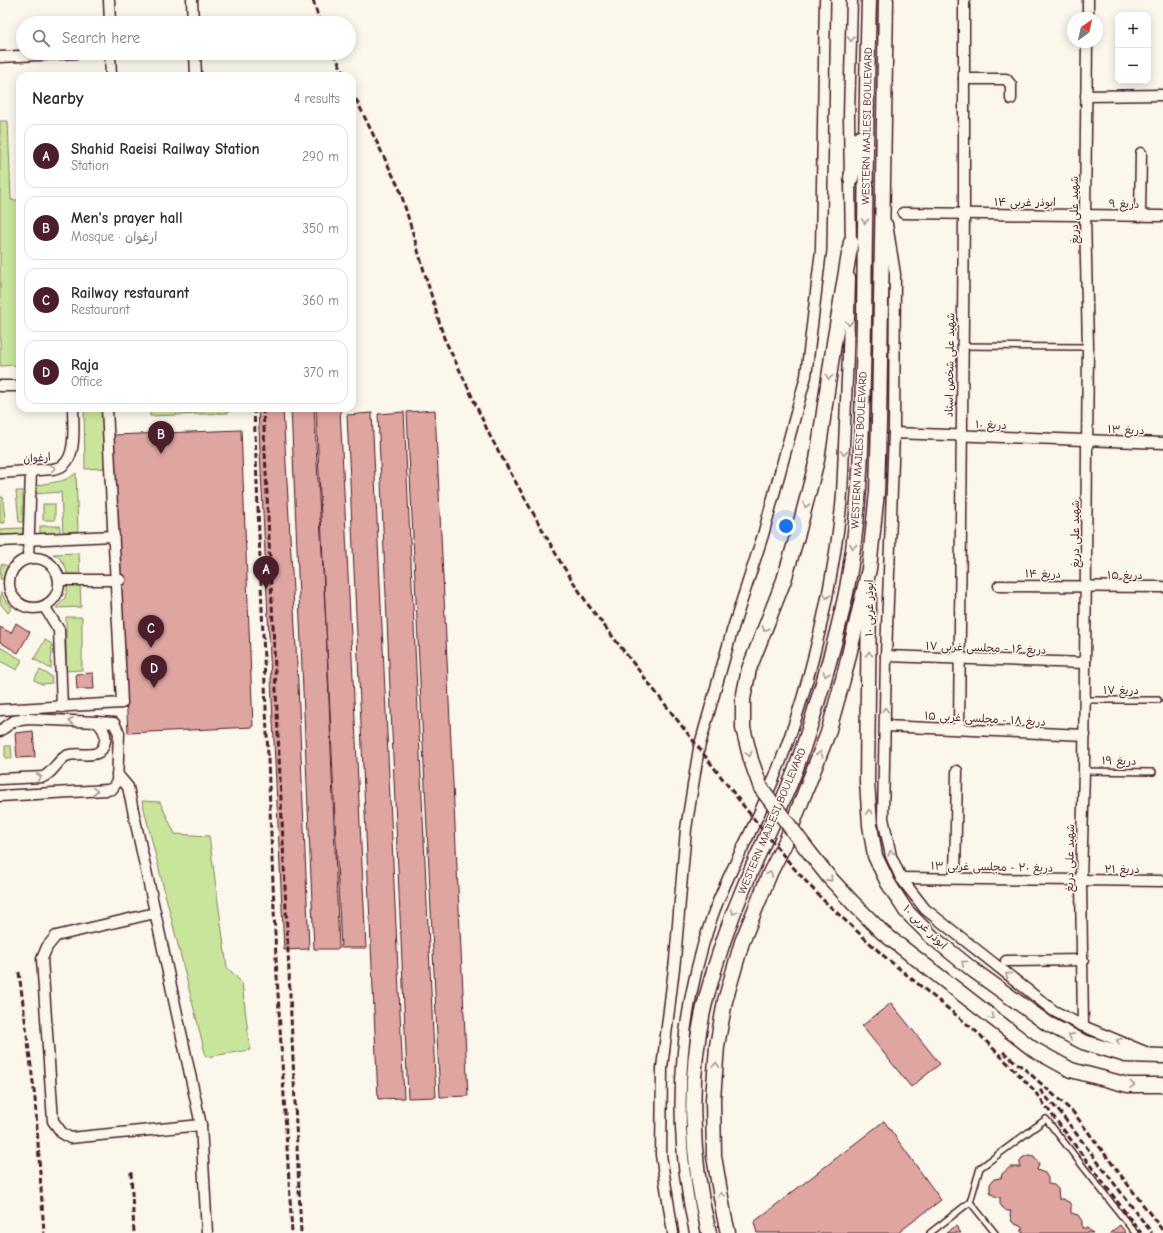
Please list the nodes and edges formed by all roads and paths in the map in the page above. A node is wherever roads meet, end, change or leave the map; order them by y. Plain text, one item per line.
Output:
1 (109, 0) edge
2 (192, 0) edge
3 (826, 0) edge
4 (852, 0) edge
5 (870, 0) edge
6 (886, 0) edge
7 (964, 0) edge
8 (1088, 0) edge
9 (1088, 12) edge
10 (110, 16) edge
11 (193, 16) edge
12 (1087, 48) edge
13 (16, 56) edge
14 (0, 57) edge
15 (110, 60) edge
16 (195, 60) edge
17 (111, 72) edge
18 (196, 72) edge
19 (964, 79) junction
20 (1163, 95) edge
21 (1086, 96) junction
22 (1011, 99) dead end
23 (866, 110) junction
24 (1142, 154) dead end
25 (851, 178) junction
26 (883, 201) junction
27 (903, 213) dead end
28 (964, 214) junction
29 (1085, 215) junction
30 (1140, 216) junction
31 (1163, 216) edge
32 (851, 242) junction
33 (962, 346) junction
34 (1088, 347) junction
35 (863, 382) junction
36 (0, 386) edge
37 (16, 386) edge
38 (73, 412) edge
39 (107, 412) edge
40 (894, 433) junction
41 (962, 436) junction
42 (1087, 440) junction
43 (1163, 443) edge
44 (31, 471) junction
45 (0, 473) edge
46 (114, 536) junction
47 (29, 540) junction
48 (0, 541) edge
49 (28, 559) junction
50 (869, 569) junction
51 (59, 580) junction
52 (118, 580) junction
53 (5, 584) edge
54 (999, 586) dead end
55 (1086, 587) junction
56 (1163, 587) edge
57 (44, 606) junction
58 (886, 656) junction
59 (959, 659) junction
60 (1085, 663) junction
61 (1085, 700) junction
62 (1158, 700) dead end
63 (62, 707) junction
64 (0, 710) edge
65 (97, 722) junction
66 (885, 726) junction
67 (959, 729) junction
68 (0, 731) edge
69 (1085, 735) junction
70 (957, 770) dead end
71 (1084, 771) junction
72 (1152, 772) dead end
73 (118, 774) junction
74 (0, 780) edge
75 (0, 796) edge
76 (901, 878) junction
77 (955, 878) junction
78 (1081, 880) junction
79 (1163, 881) edge
80 (156, 913) junction
81 (1083, 960) junction
82 (1006, 961) dead end
83 (1083, 1026) junction
84 (1159, 1056) edge
85 (1163, 1085) edge
86 (201, 1125) junction
87 (970, 1202) junction
88 (207, 1233) edge
89 (673, 1233) edge
90 (695, 1233) edge
91 (709, 1233) edge
92 (728, 1233) edge
93 (930, 1233) edge
94 (995, 1233) edge
95 (1135, 1233) edge

1 - 10 street
2 - 11 street
3 - 89 street
4 -> 25 street
5 - 23 main road, WESTERN MAJLESI BOULEVARD
6 - 26 main road, WESTERN MAJLESI BOULEVARD
7 - 19 street, شهید علی شخص استاد
8 - 9 street
12 - 21 street, شهید علی دریغ
13 - 14 street
15 - 17 street
16 - 18 street
19 - 22 street
19 - 28 street, شهید علی شخص استاد
20 - 21 street
21 - 29 street, شهید علی دریغ
23 - 25 main road
23 -> 35 main road, WESTERN MAJLESI BOULEVARD
24 - 30 street
25 - 32 street
26 - 40 street
26 - 50 main road, WESTERN MAJLESI BOULEVARD
27 - 28 street, ابوذر غربی ۱۴
28 - 29 street, ابوذر غربی ۱۴
28 - 33 street, شهید علی شخص استاد
29 - 30 street, دریغ ۹
29 - 34 street, شهید علی دریغ
30 - 31 street, دریغ ۹
32 - 35 main road
32 -> 85 main road, bridge
32 -> 90 street
33 - 34 lane
33 - 41 street, شهید علی شخص استاد
34 - 42 street, شهید علی دریغ
35 -> 91 main road, WESTERN MAJLESI BOULEVARD
36 - 37 street
44 -> 38 street, ارغوان
39 - 46 street
40 - 41 street, دریغ ۱۰
40 - 58 street
41 - 42 street, دریغ ۱۰
41 - 59 street, شهید علی شخص استاد
42 - 43 street, دریغ ۱۳
42 - 55 street, شهید علی دریغ
44 - 45 street, ارغوان
44 - 47 street
46 - 47 street
46 - 52 street
47 - 48 street
47 - 49 street
49 - 51 street
49 - 53 street
84 -> 50 main road, ابوذر غربی ۱۰
92 -> 50 main road, WESTERN MAJLESI BOULEVARD
51 - 52 street
51 - 57 street
52 - 63 street
53 - 57 street
54 - 55 street, دریغ ۱۴
55 - 56 street, دریغ ۱۵
55 - 60 street, شهید علی دریغ
57 - 63 street
58 - 59 street, دریغ ۱۶ - مجلسی غربی ۱۷
66 -> 58 street
59 - 60 street, دریغ ۱۶ - مجلسی غربی ۱۷
59 - 67 street, شهید علی شخص استاد
60 - 61 street, شهید علی دریغ
61 - 62 lane, دریغ ۱۷
61 - 69 street, شهید علی دریغ
63 - 64 street
65 -> 68 street
65 - 73 street
74 -> 65 street
66 - 67 street, دریغ ۱۸ - مجلسی غربی ۱۵
76 -> 66 street
67 - 69 street, دریغ ۱۸ - مجلسی غربی ۱۵
69 - 71 street, شهید علی دریغ
70 - 77 street
71 - 72 lane, دریغ ۱۹
71 - 78 street, شهید علی دریغ
75 -> 73 street
73 - 80 street
76 - 77 street, دریغ ۲۰ - مجلسی غربی ۱۳
83 -> 76 street
77 - 78 street, دریغ ۲۰ - مجلسی غربی ۱۳
78 - 79 street, دریغ ۲۱
78 - 81 street, شهید علی دریغ
80 - 86 street
80 - 86 street
81 - 82 street
81 - 83 street, شهید علی دریغ
84 -> 83 street
86 - 88 street
87 - 93 lane
87 - 94 lane
87 - 95 lane

